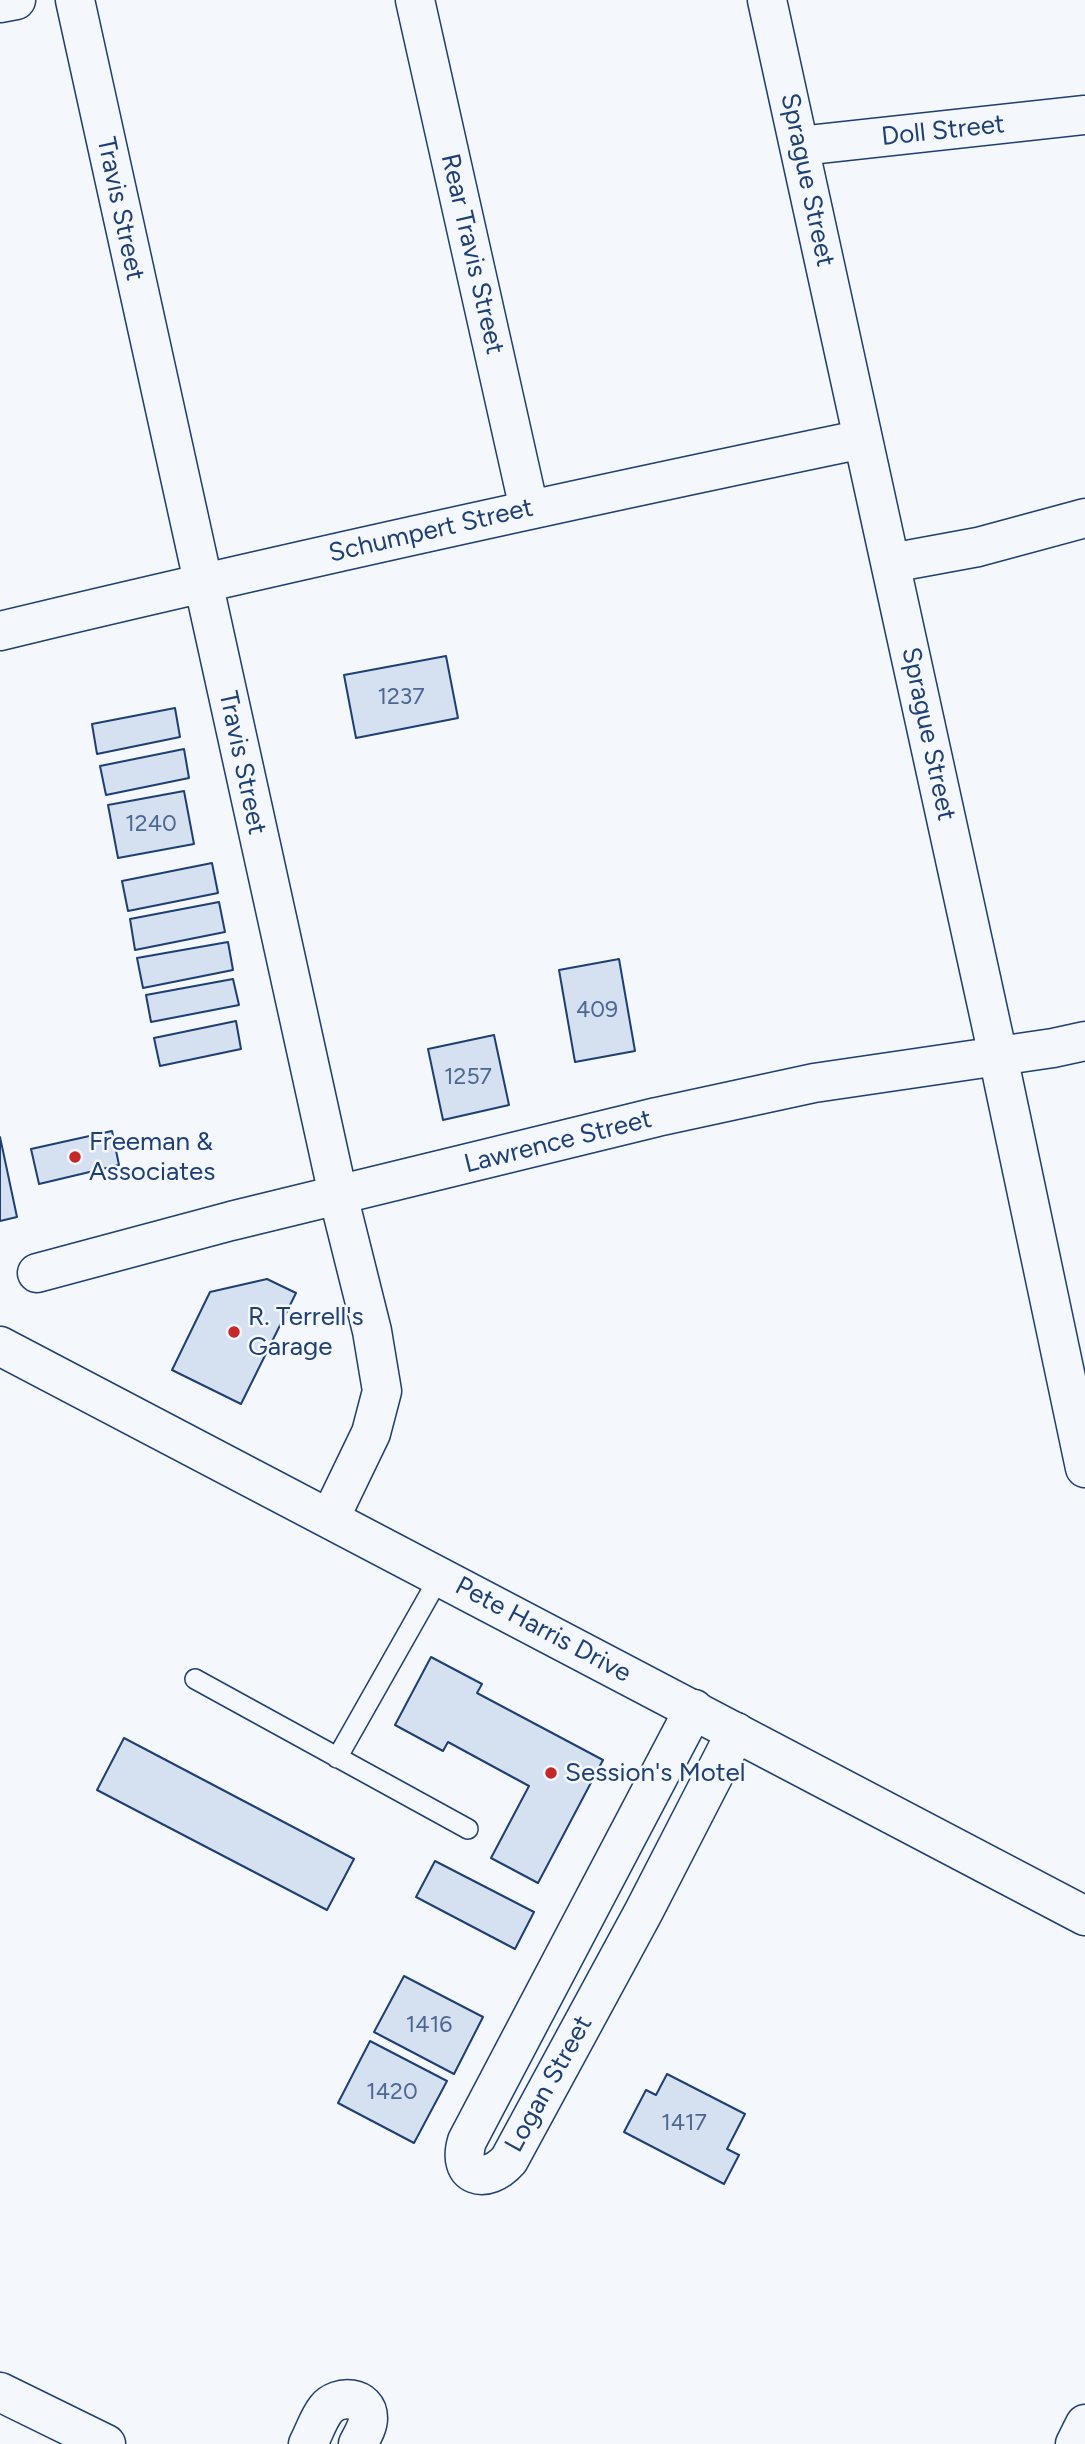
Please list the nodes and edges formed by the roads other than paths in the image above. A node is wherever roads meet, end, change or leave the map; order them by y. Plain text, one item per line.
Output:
1 (16, 0) edge
2 (75, 0) edge
3 (415, 0) edge
4 (766, 0) edge
5 (0, 4) edge
6 (1085, 115) edge
7 (800, 146) junction
8 (863, 439) junction
9 (529, 509) junction
10 (1085, 518) edge
11 (891, 563) junction
12 (202, 582) junction
13 (0, 631) edge
14 (1085, 1041) edge
15 (998, 1056) junction
16 (338, 1195) junction
17 (37, 1273) dead end
18 (0, 1346) edge
19 (1085, 1468) edge
20 (330, 1518) junction
21 (440, 1576) junction
22 (195, 1679) dead end
23 (694, 1709) junction
24 (736, 1731) junction
25 (337, 1758) junction
26 (468, 1829) dead end
27 (1085, 1916) edge
28 (0, 2392) edge
29 (1085, 2424) edge
30 (106, 2444) edge
31 (308, 2444) edge
32 (358, 2444) edge
33 (1075, 2444) edge

1 - 5 street
2 - 12 street, Travis Street
3 - 9 street, Rear Travis Street
4 - 7 street, Sprague Street
6 - 7 street, Doll Street
7 - 8 street, Sprague Street
8 - 9 street, Schumpert Street
8 - 11 street, Sprague Street
9 - 12 street, Schumpert Street
10 - 11 street
11 - 15 street, Sprague Street
12 - 13 street, Schumpert Street
12 - 16 street, Travis Street
14 - 15 street, Lawrence Street
15 - 16 street, Lawrence Street
15 - 19 street, Sprague Street
16 - 17 street, Lawrence Street
16 - 20 street, Travis Street
18 - 20 street, Pete Harris Drive
20 - 21 street, Pete Harris Drive
21 - 23 street, Pete Harris Drive
21 - 25 lane
22 - 25 lane
23 - 24 street, Pete Harris Drive
23 - 24 street, Logan Street
24 - 27 street, Pete Harris Drive
25 - 26 lane
28 - 30 street
29 - 33 street
31 - 32 street

